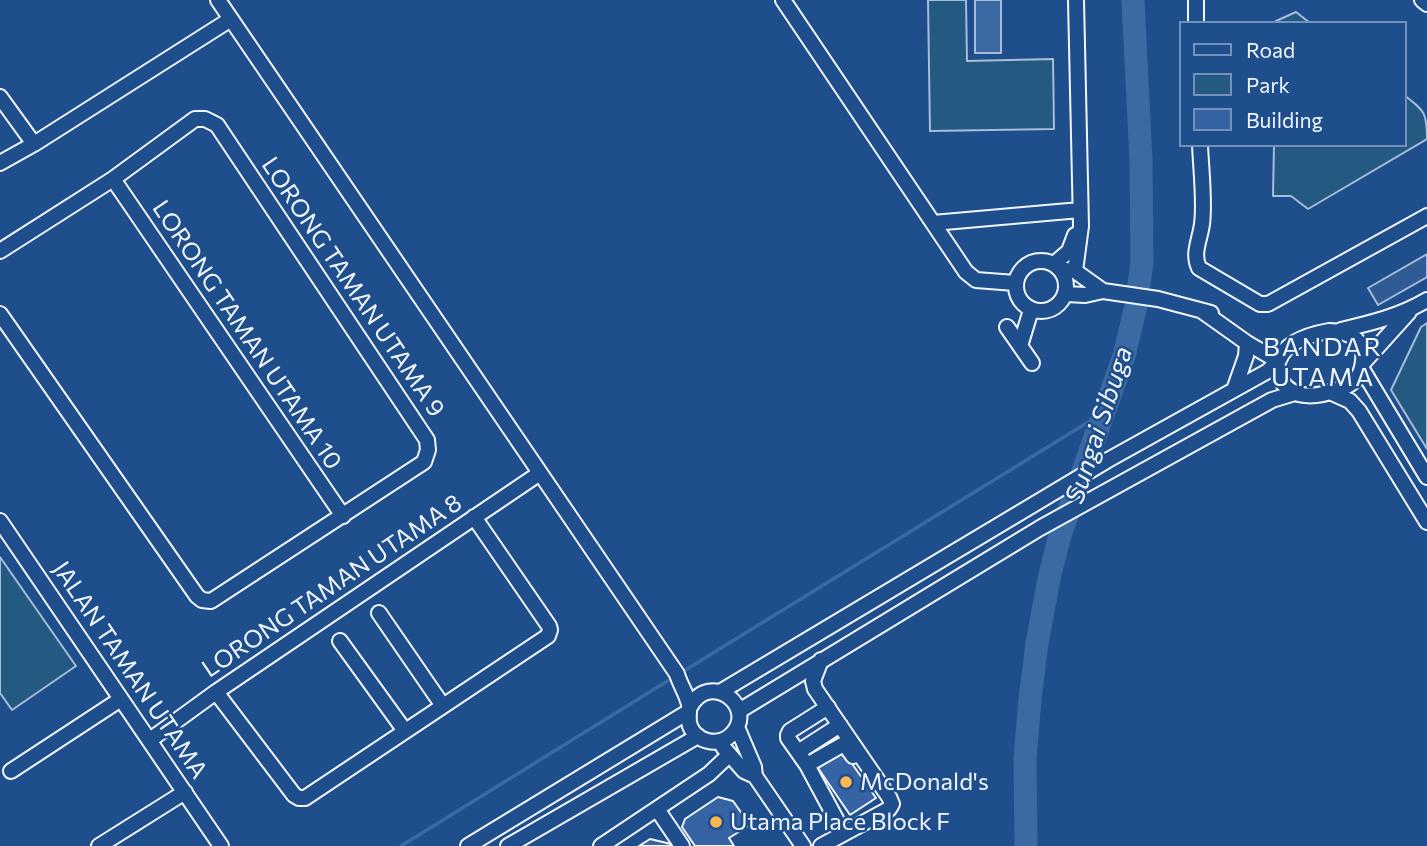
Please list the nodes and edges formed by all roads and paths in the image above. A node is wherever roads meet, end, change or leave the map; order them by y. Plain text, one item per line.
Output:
1 (218, 0) edge
2 (783, 0) edge
3 (1076, 0) edge
4 (1195, 0) edge
5 (1422, 0) edge
6 (1427, 4) edge
7 (231, 19) junction
8 (1196, 21) edge
9 (0, 97) edge
10 (34, 144) junction
11 (1200, 147) edge
12 (0, 163) edge
13 (113, 179) junction
14 (1080, 214) junction
15 (1427, 216) edge
16 (933, 223) junction
17 (0, 251) edge
18 (1063, 268) junction
19 (1015, 283) junction
20 (1107, 292) junction
21 (1066, 294) junction
22 (1427, 300) edge
23 (1412, 308) junction
24 (1031, 310) junction
25 (1202, 311) junction
26 (0, 314) edge
27 (1007, 327) dead end
28 (1340, 331) junction
29 (1247, 343) junction
30 (1020, 346) junction
31 (1279, 358) junction
32 (1032, 363) dead end
33 (1362, 366) junction
34 (1234, 390) junction
35 (1295, 393) junction
36 (1330, 393) junction
37 (540, 473) junction
38 (1427, 477) edge
39 (343, 516) junction
40 (474, 517) junction
41 (0, 521) edge
42 (1427, 522) edge
43 (379, 613) dead end
44 (340, 641) dead end
45 (821, 660) junction
46 (677, 674) junction
47 (216, 692) junction
48 (720, 692) junction
49 (703, 693) junction
50 (121, 699) junction
51 (443, 706) junction
52 (828, 707) junction
53 (689, 710) junction
54 (739, 711) junction
55 (840, 725) junction
56 (737, 727) junction
57 (405, 731) junction
58 (698, 736) junction
59 (150, 740) junction
60 (719, 741) junction
61 (798, 752) junction
62 (729, 755) junction
63 (807, 765) junction
64 (11, 771) dead end
65 (755, 776) junction
66 (186, 792) junction
67 (657, 809) junction
68 (847, 831) junction
69 (513, 844) edge
70 (99, 846) edge
71 (221, 846) edge
72 (468, 846) edge
73 (601, 846) edge
74 (682, 846) edge
75 (803, 846) edge
76 (821, 846) edge

1 - 7 street
2 - 16 street
3 - 14 street
4 - 8 street
5 - 6 street
7 - 10 street
7 - 37 street
9 - 10 street
10 - 12 street
11 - 15 street
13 - 17 street, LORONG TAMAN UTAMA 9
13 - 39 street, LORONG TAMAN UTAMA 10
13 - 39 street, LORONG TAMAN UTAMA 9
14 - 16 street
14 - 18 street
14 - 18 street
16 - 19 street
18 - 19 street
18 - 20 street
18 - 21 street
19 - 24 street
20 - 21 street
20 - 25 street
21 - 24 street
22 - 23 street
23 - 28 street
23 - 33 street
24 - 30 street
25 - 29 street
25 - 31 street
26 - 39 street, LORONG TAMAN UTAMA 9
27 - 30 street
28 - 31 street
28 - 33 street
29 - 31 street
29 - 34 street
30 - 32 street
31 - 34 street
31 - 35 street
33 - 36 street
33 - 38 street
34 - 48 street
35 - 36 street
35 - 45 street
36 - 42 street
37 - 40 street, LORONG TAMAN UTAMA 8
37 - 46 street
40 - 47 street, LORONG TAMAN UTAMA 8
40 - 51 street
41 - 50 street, JALAN TAMAN UTAMA
43 - 51 street
44 - 57 street
45 - 52 street
45 - 54 street
46 - 49 street
46 - 53 street
47 - 57 street
47 - 59 street, LORONG TAMAN UTAMA 8
48 - 49 street
48 - 54 street
49 - 53 street
50 - 59 street, JALAN TAMAN UTAMA
50 - 64 street
51 - 57 street
52 - 55 street
52 - 61 street
53 - 58 street
53 - 72 street
54 - 56 street
55 - 61 street
55 - 68 street
56 - 60 street
56 - 65 street
58 - 60 street
58 - 69 street
59 - 66 street, JALAN TAMAN UTAMA
60 - 62 street
61 - 63 street
62 - 65 street
62 - 67 street
63 - 68 street
63 - 68 street
65 - 75 street
66 - 70 street
66 - 71 street, JALAN TAMAN UTAMA
67 - 73 street
67 - 74 street
68 - 76 street

